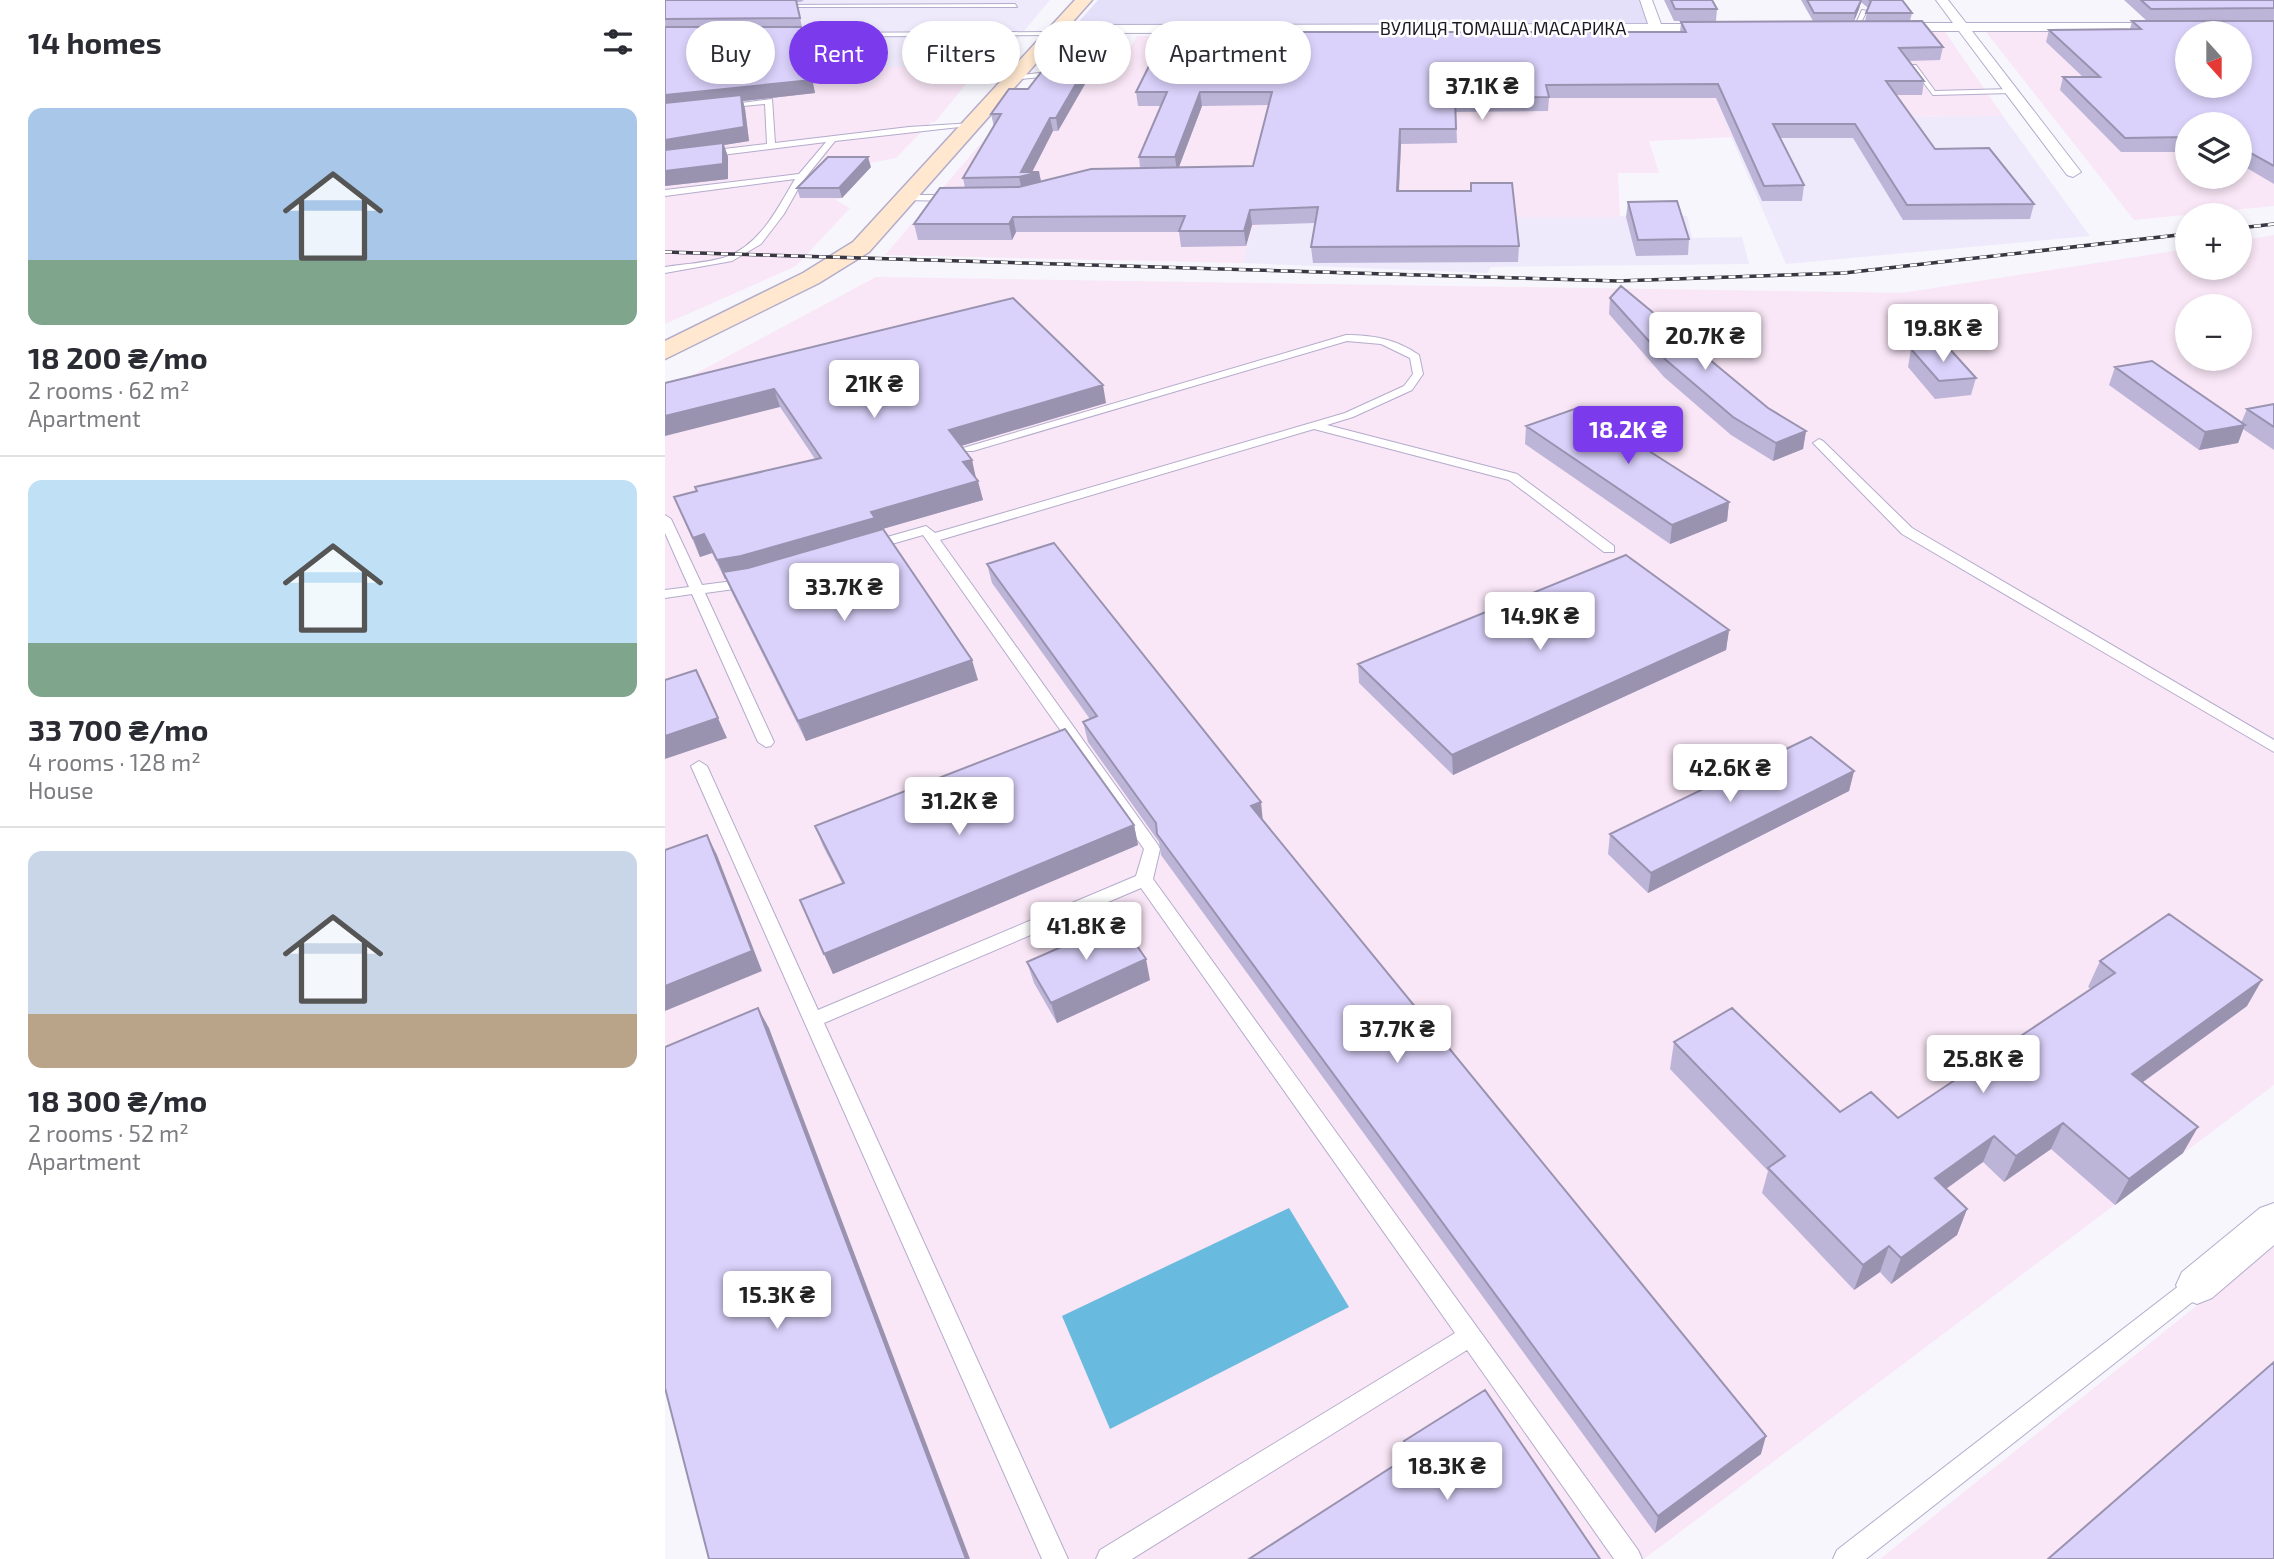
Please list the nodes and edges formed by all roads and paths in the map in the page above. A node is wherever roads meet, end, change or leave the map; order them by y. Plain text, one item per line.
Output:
1 (1068, 0) edge
2 (1084, 0) edge
3 (1646, 0) edge
4 (1942, 0) edge
5 (1016, 6) dead end
6 (773, 7) edge
7 (1860, 7) edge
8 (1058, 21) edge
9 (1064, 21) edge
10 (1849, 27) joint
11 (1962, 27) junction
12 (2175, 27) edge
13 (1656, 28) junction
14 (1735, 28) edge
15 (1131, 32) edge
16 (1034, 33) edge
17 (775, 35) edge
18 (1034, 54) edge
19 (1913, 67) edge
20 (1020, 70) edge
21 (1008, 84) edge
22 (2011, 90) junction
23 (717, 107) edge
24 (973, 125) junction
25 (832, 139) junction
26 (771, 147) junction
27 (665, 159) edge
28 (2073, 172) dead end
29 (802, 176) junction
30 (665, 193) edge
31 (908, 198) junction
32 (966, 198) edge
33 (665, 270) edge
34 (665, 351) edge
35 (1313, 425) junction
36 (1819, 443) dead end
37 (969, 447) edge
38 (665, 519) edge
39 (932, 538) junction
40 (1609, 549) dead end
41 (851, 552) edge
42 (763, 579) edge
43 (698, 592) junction
44 (665, 594) edge
45 (766, 742) dead end
46 (2274, 747) edge
47 (699, 766) dead end
48 (1144, 880) junction
49 (813, 1020) junction
50 (2274, 1222) edge
51 (2197, 1285) joint
52 (1470, 1336) junction
53 (1055, 1559) edge
54 (1109, 1559) edge
55 (1629, 1559) edge
56 (1846, 1559) edge

1 - 8 street
2 - 9 street
3 - 13 street, ВУЛИЦЯ ТОМАША МАСАРИКА
4 - 11 street
5 - 6 lane
7 - 10 lane
10 - 11 street
11 - 12 street
11 - 22 street
13 - 14 street, ВУЛИЦЯ ТОМАША МАСАРИКА
13 - 15 street, ВУЛИЦЯ ТОМАША МАСАРИКА
16 - 17 lane
18 - 20 street
19 - 22 lane
21 - 24 street
22 - 28 street
23 - 26 lane
24 - 25 lane
24 - 31 street
25 - 26 lane
25 - 29 lane
26 - 27 lane
29 - 30 lane
29 - 33 lane
31 - 32 lane
31 - 34 street
35 - 37 lane
35 - 39 lane
35 - 40 lane
36 - 46 lane
38 - 43 lane
39 - 41 lane
39 - 48 lane
42 - 43 lane
43 - 44 lane
43 - 45 lane
47 - 49 lane
48 - 49 lane
48 - 52 lane
49 - 53 lane
50 - 51 street
51 - 56 lane
52 - 54 lane
52 - 55 lane

